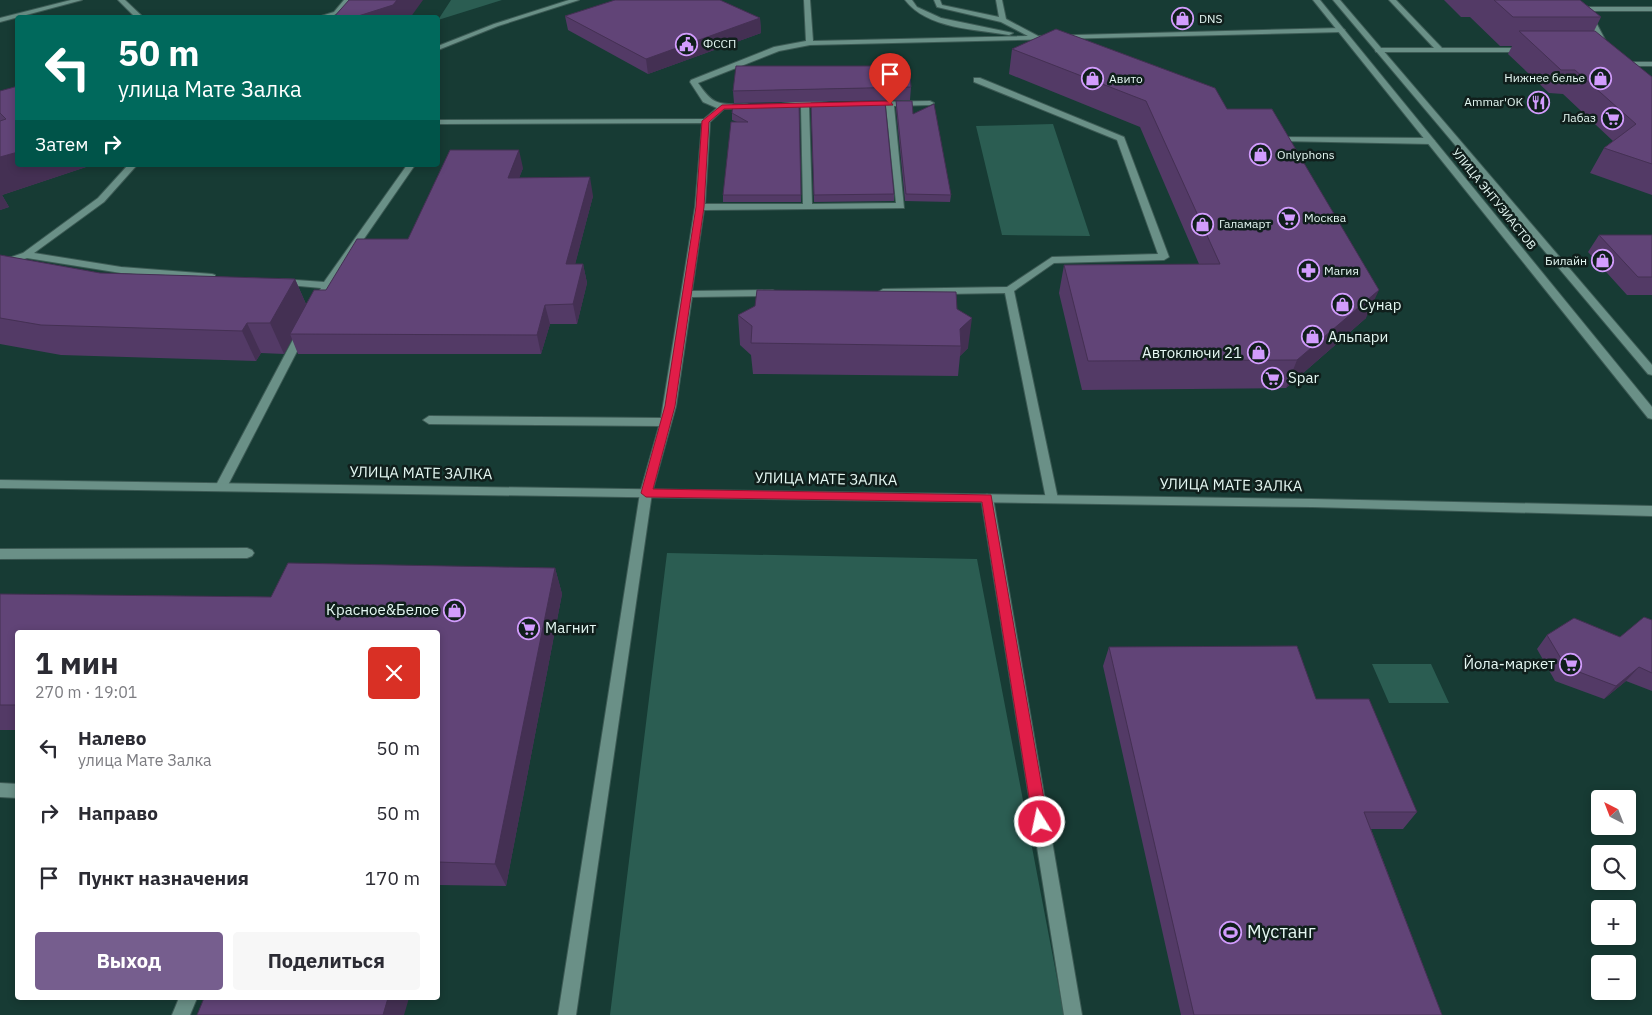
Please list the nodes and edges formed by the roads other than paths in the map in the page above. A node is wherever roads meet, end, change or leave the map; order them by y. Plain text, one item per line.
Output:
1 (79, 0) edge
2 (121, 0) edge
3 (348, 0) edge
4 (576, 0) edge
5 (807, 0) edge
6 (908, 0) edge
7 (937, 0) edge
8 (999, 0) edge
9 (1316, 0) edge
10 (1336, 0) edge
11 (1392, 0) edge
12 (1573, 0) edge
13 (1652, 9) edge
14 (1586, 10) junction
15 (20, 15) edge
16 (138, 15) edge
17 (329, 15) edge
18 (15, 16) edge
19 (0, 20) edge
20 (1003, 20) junction
21 (1341, 30) junction
22 (1361, 30) junction
23 (1037, 38) junction
24 (1593, 39) edge
25 (810, 43) junction
26 (440, 47) edge
27 (1358, 50) junction
28 (1379, 50) junction
29 (1440, 50) junction
30 (1538, 50) edge
31 (1597, 50) edge
32 (1616, 57) junction
33 (1652, 64) edge
34 (1640, 75) edge
35 (977, 80) dead end
36 (930, 103) dead end
37 (806, 104) junction
38 (834, 104) edge
39 (862, 104) edge
40 (890, 104) junction
41 (759, 105) edge
42 (778, 105) edge
43 (722, 107) junction
44 (706, 121) junction
45 (440, 124) edge
46 (1280, 139) edge
47 (1431, 141) junction
48 (131, 167) edge
49 (410, 167) edge
50 (700, 207) junction
51 (808, 207) junction
52 (26, 255) junction
53 (0, 264) edge
54 (219, 277) edge
55 (268, 281) edge
56 (327, 285) junction
57 (1009, 290) junction
58 (873, 292) edge
59 (785, 293) edge
60 (687, 294) junction
61 (1652, 372) edge
62 (1652, 415) edge
63 (429, 420) dead end
64 (666, 422) junction
65 (0, 484) edge
66 (222, 487) junction
67 (646, 493) junction
68 (987, 498) junction
69 (1052, 499) junction
70 (1652, 511) edge
71 (247, 553) dead end
72 (0, 554) edge
73 (0, 790) edge
74 (15, 791) edge
75 (187, 1000) edge
76 (181, 1015) edge
77 (567, 1015) edge
78 (1073, 1015) edge

1 - 15 main road
2 - 16 main road
3 - 17 main road
4 - 26 main road
5 - 25 main road
6 - 23 main road
7 - 20 main road
8 - 20 main road
9 - 21 main road, УЛИЦА ЭНТУЗИАСТОВ
10 - 22 main road, УЛИЦА ЭНТУЗИАСТОВ
11 - 29 main road
12 - 14 main road
13 - 14 main road
14 - 32 main road
18 - 19 main road
20 - 23 main road
21 - 22 main road
21 - 23 main road
21 - 27 main road, УЛИЦА ЭНТУЗИАСТОВ
22 - 28 main road, УЛИЦА ЭНТУЗИАСТОВ
23 - 25 main road
24 - 32 main road
25 - 43 main road
27 - 28 main road
27 - 47 main road, УЛИЦА ЭНТУЗИАСТОВ
28 - 29 main road
28 - 61 main road, УЛИЦА ЭНТУЗИАСТОВ
29 - 30 main road
31 - 32 main road
32 - 33 main road
32 - 34 main road
35 - 57 main road
36 - 40 main road
37 - 38 main road
37 - 42 main road
37 - 51 main road
39 - 40 main road
40 - 51 main road
41 - 43 main road
43 - 44 main road
44 - 45 main road
44 - 50 main road
46 - 47 main road
47 - 62 main road, УЛИЦА ЭНТУЗИАСТОВ
48 - 52 main road
49 - 56 main road
50 - 51 main road
50 - 60 main road
52 - 53 main road
52 - 54 main road
55 - 56 main road
56 - 66 main road
57 - 58 main road
57 - 69 main road
59 - 60 main road
60 - 64 main road
63 - 64 main road
64 - 67 main road
65 - 66 main road, УЛИЦА МАТЕ ЗАЛКА
66 - 67 main road, УЛИЦА МАТЕ ЗАЛКА
67 - 68 main road, УЛИЦА МАТЕ ЗАЛКА
67 - 77 main road
68 - 69 main road, УЛИЦА МАТЕ ЗАЛКА
68 - 78 main road
69 - 70 main road, УЛИЦА МАТЕ ЗАЛКА
71 - 72 main road
73 - 74 main road
75 - 76 main road

